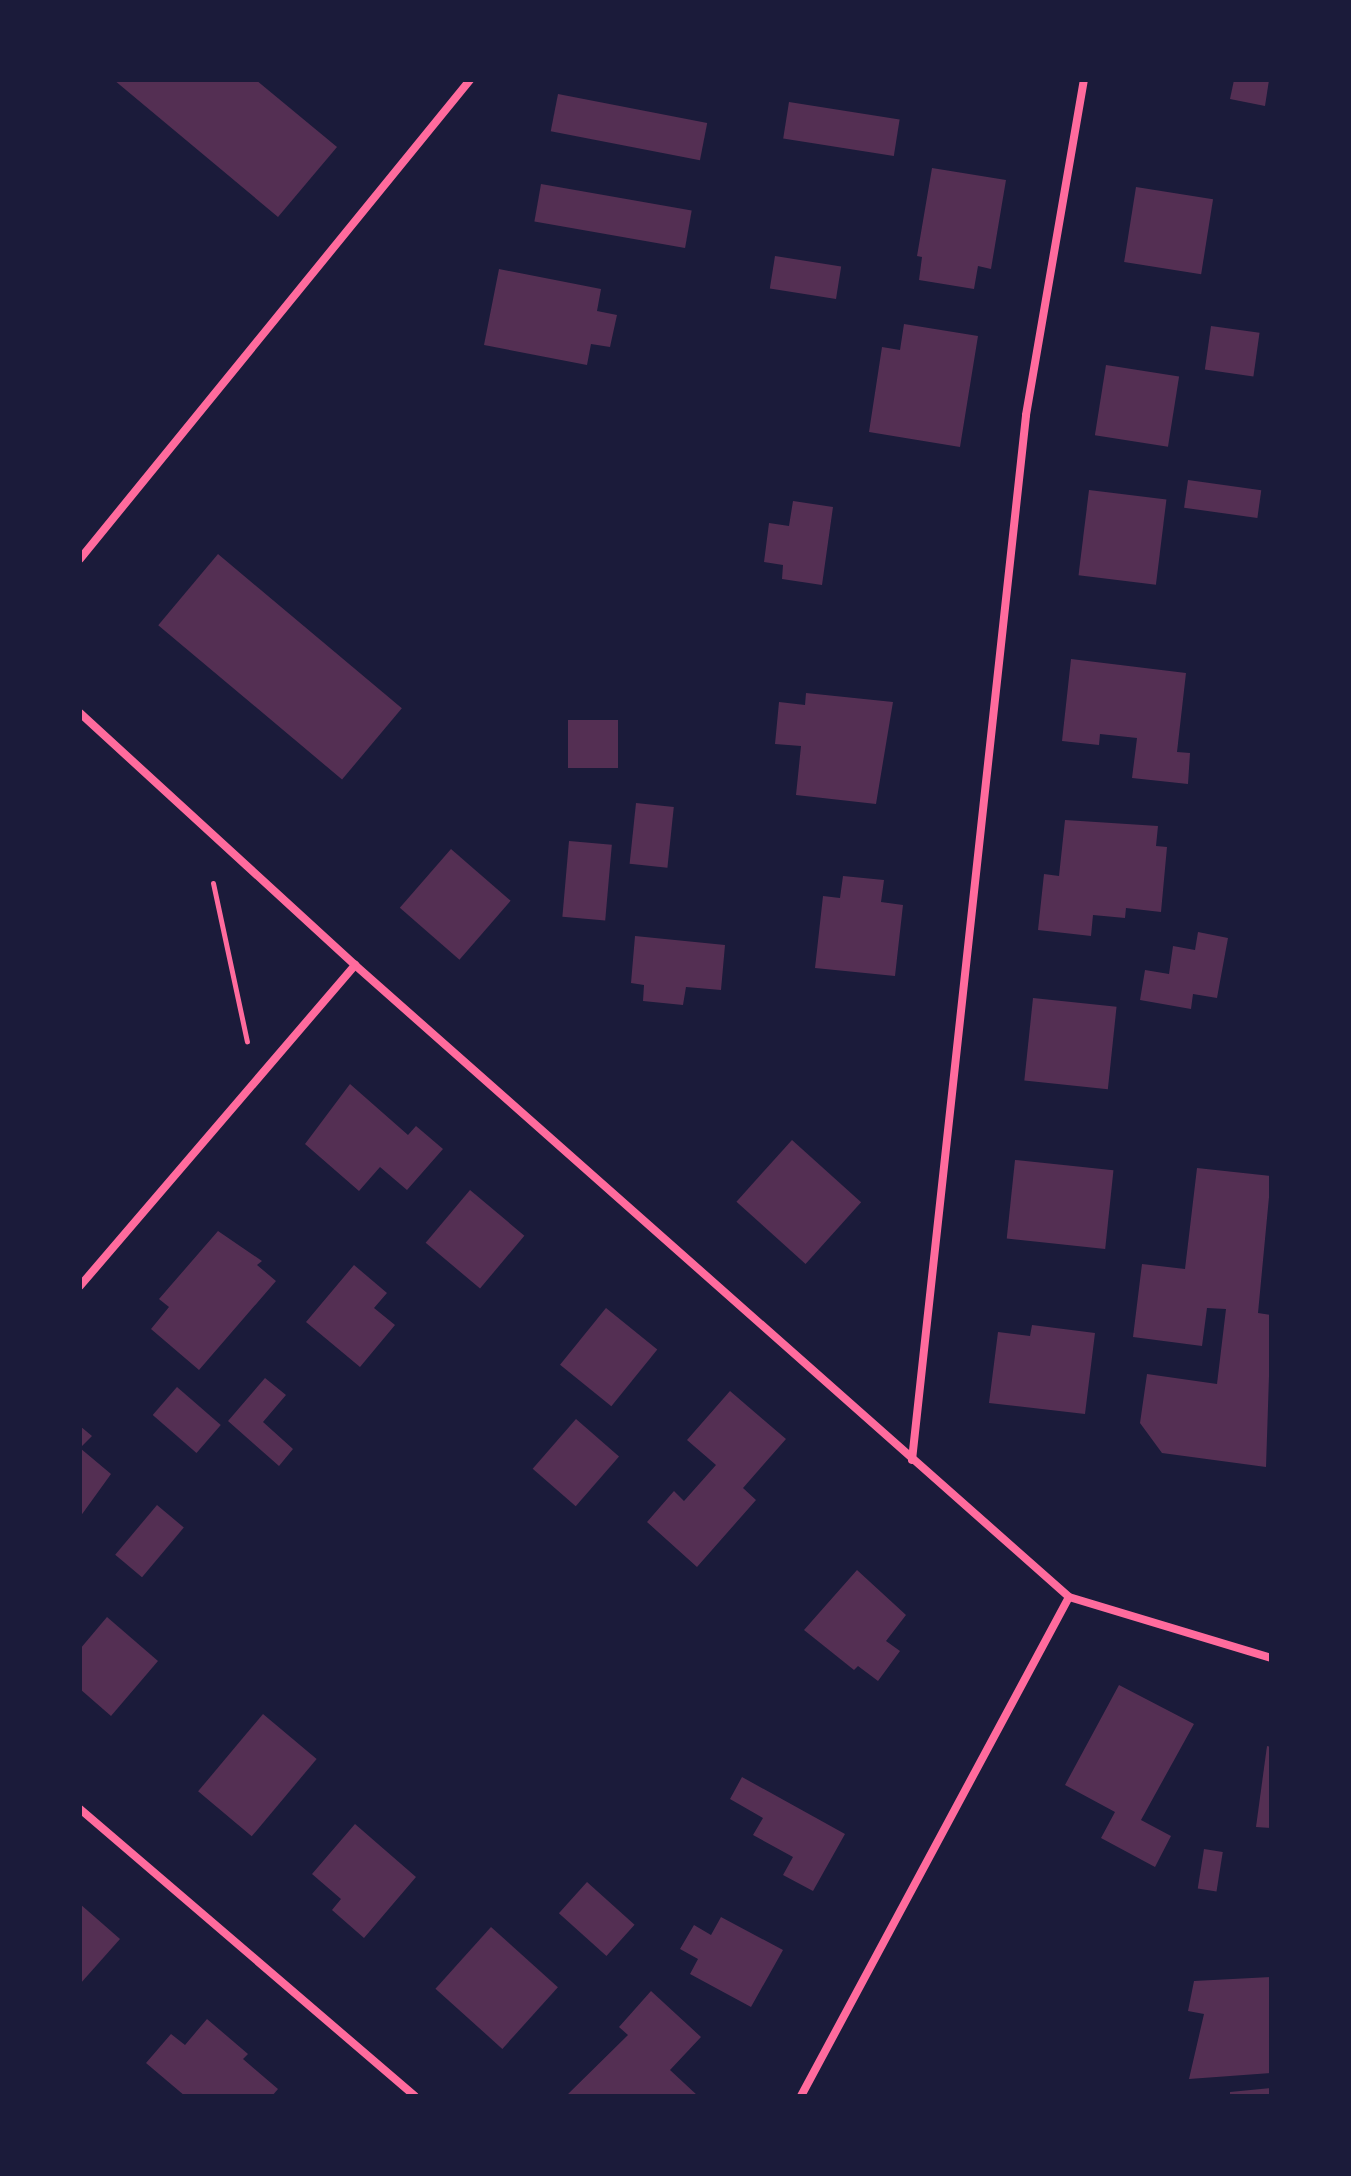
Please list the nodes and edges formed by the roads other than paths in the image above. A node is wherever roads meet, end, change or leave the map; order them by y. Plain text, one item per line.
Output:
1 (470, 80) edge
2 (1084, 80) edge
3 (80, 559) edge
4 (80, 713) edge
5 (355, 965) junction
6 (80, 1286) edge
7 (912, 1460) junction
8 (1069, 1597) junction
9 (1271, 1658) edge
10 (80, 1809) edge
11 (415, 2096) edge
12 (801, 2096) edge

1 - 3 street
2 - 7 street
4 - 5 street
5 - 6 street
5 - 7 street
7 - 8 street
8 - 9 street
8 - 12 street
10 - 11 street

